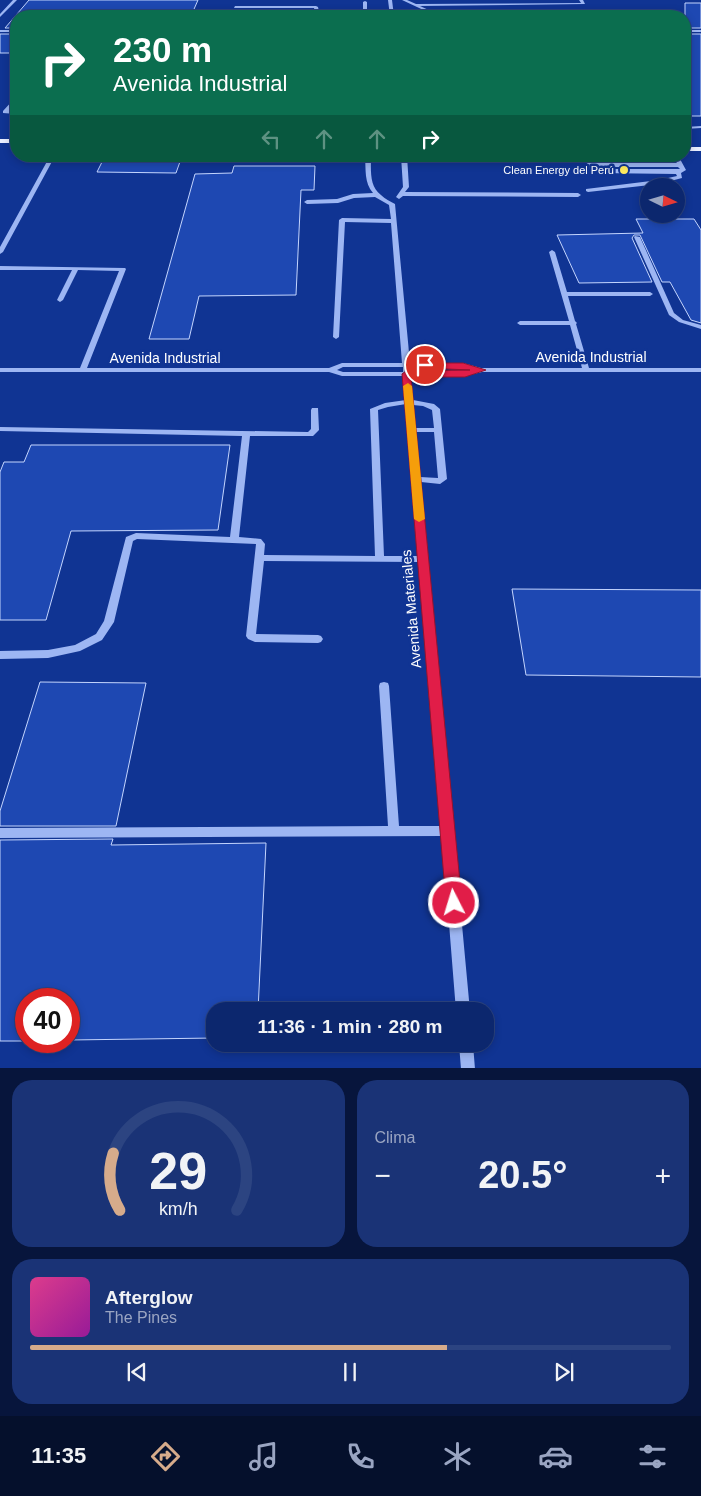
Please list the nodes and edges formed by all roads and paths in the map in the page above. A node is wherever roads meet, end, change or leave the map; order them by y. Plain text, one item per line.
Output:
1 (15, 0) edge
2 (404, 0) edge
3 (582, 0) edge
4 (365, 2) dead end
5 (417, 5) junction
6 (234, 10) edge
7 (317, 10) edge
8 (365, 10) edge
9 (426, 10) edge
10 (0, 16) edge
11 (50, 162) edge
12 (368, 162) edge
13 (405, 162) edge
14 (588, 162) edge
15 (679, 162) edge
16 (590, 165) junction
17 (680, 165) junction
18 (678, 172) junction
19 (588, 190) dead end
20 (401, 194) junction
21 (578, 195) dead end
22 (375, 196) junction
23 (307, 202) dead end
24 (392, 204) junction
25 (342, 211) dead end
26 (342, 220) junction
27 (393, 221) junction
28 (637, 237) dead end
29 (0, 252) edge
30 (552, 252) dead end
31 (0, 268) edge
32 (76, 268) junction
33 (566, 294) junction
34 (650, 294) dead end
35 (60, 300) dead end
36 (520, 323) dead end
37 (574, 323) junction
38 (701, 327) edge
39 (336, 337) dead end
40 (0, 370) edge
41 (83, 370) junction
42 (406, 370) junction
43 (586, 370) junction
44 (701, 370) edge
45 (409, 403) junction
46 (315, 410) dead end
47 (0, 429) edge
48 (411, 430) junction
49 (437, 430) junction
50 (246, 434) junction
51 (416, 479) junction
52 (234, 539) junction
53 (258, 558) junction
54 (380, 558) junction
55 (423, 559) junction
56 (318, 639) dead end
57 (0, 655) edge
58 (384, 686) dead end
59 (394, 831) junction
60 (447, 831) junction
61 (0, 832) edge
62 (462, 1002) edge
63 (467, 1052) edge
64 (468, 1068) edge

1 - 10 street
2 - 5 street
3 - 5 lane
4 - 8 lane
5 - 9 street
6 - 7 street
11 - 29 street
12 - 22 street
13 - 20 street
14 - 16 street
15 - 17 street
16 - 17 street
16 - 18 street
17 - 18 street
18 - 19 street
20 - 21 street
20 - 24 street
22 - 23 street
22 - 24 street
24 - 27 street, Avenida Materiales
25 - 26 street
26 - 27 street
26 - 39 street
27 - 42 street, Avenida Materiales
28 - 38 street
30 - 33 street
31 - 32 street
32 - 35 street
32 - 41 street
33 - 34 street
33 - 37 street
36 - 37 street
37 - 43 street
40 - 41 street, Avenida Industrial
41 - 42 street, Avenida Industrial
42 - 43 street, Avenida Industrial
42 - 45 street, Avenida Materiales
43 - 44 street, Avenida Industrial
45 - 48 street, Avenida Materiales
45 - 49 street
45 - 54 street
46 - 50 street
47 - 50 lane
48 - 49 street
48 - 51 street, Avenida Materiales
49 - 51 street
50 - 52 lane
51 - 55 street, Avenida Materiales
52 - 53 street
52 - 57 street
53 - 54 street
53 - 56 street
54 - 55 street
55 - 60 street, Avenida Materiales
58 - 59 street
59 - 60 street
59 - 61 street
60 - 62 street, Avenida Materiales
63 - 64 street

